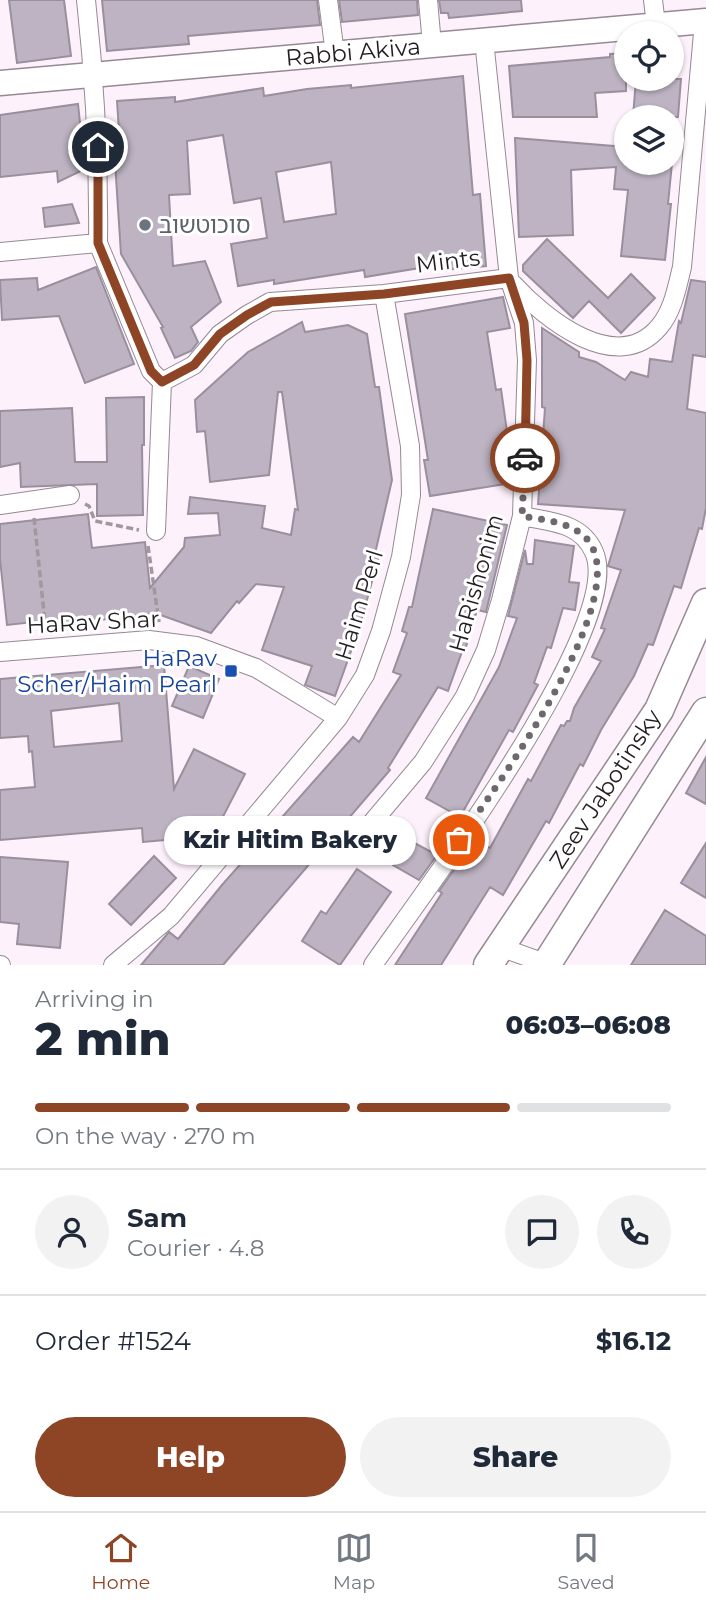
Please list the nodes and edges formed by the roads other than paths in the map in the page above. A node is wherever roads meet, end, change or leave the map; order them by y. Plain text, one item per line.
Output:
1 (86, 0) edge
2 (328, 0) edge
3 (428, 0) edge
4 (653, 0) edge
5 (656, 21) edge
6 (705, 22) edge
7 (684, 23) edge
8 (614, 29) edge
9 (484, 40) junction
10 (432, 45) junction
11 (335, 54) junction
12 (94, 74) junction
13 (0, 83) edge
14 (98, 243) junction
15 (0, 252) edge
16 (509, 278) junction
17 (384, 294) junction
18 (162, 382) junction
19 (70, 495) road end
20 (0, 505) edge
21 (522, 516) junction
22 (150, 536) road end
23 (706, 603) edge
24 (0, 652) edge
25 (706, 712) edge
26 (338, 718) junction
27 (348, 851) dead end
28 (502, 959) edge
29 (548, 964) edge
30 (113, 965) edge
31 (373, 965) edge

1 - 12 street
2 - 11 street
3 - 10 street
4 - 5 street
6 - 7 street, Rabbi Akiva
6 - 16 street, Mints
8 - 9 street, Rabbi Akiva
9 - 10 street, Rabbi Akiva
9 - 16 street, HaRishonim
10 - 11 street, Rabbi Akiva
11 - 12 street, Rabbi Akiva
12 - 13 street, Rabbi Akiva
12 - 14 street
14 - 15 street
14 - 18 street
16 - 17 street, Mints
16 - 21 street, HaRishonim
17 - 18 street, Mints
17 - 26 street, Haim Perl
18 - 22 street
19 - 20 street
21 - 27 street, HaRishonim
21 - 31 street
23 - 28 main road, Zeev Jabotinsky
24 - 26 street, HaRav Shar
25 - 29 main road, Zeev Jabotinsky
26 - 30 street, Haim Perl
28 - 29 street

